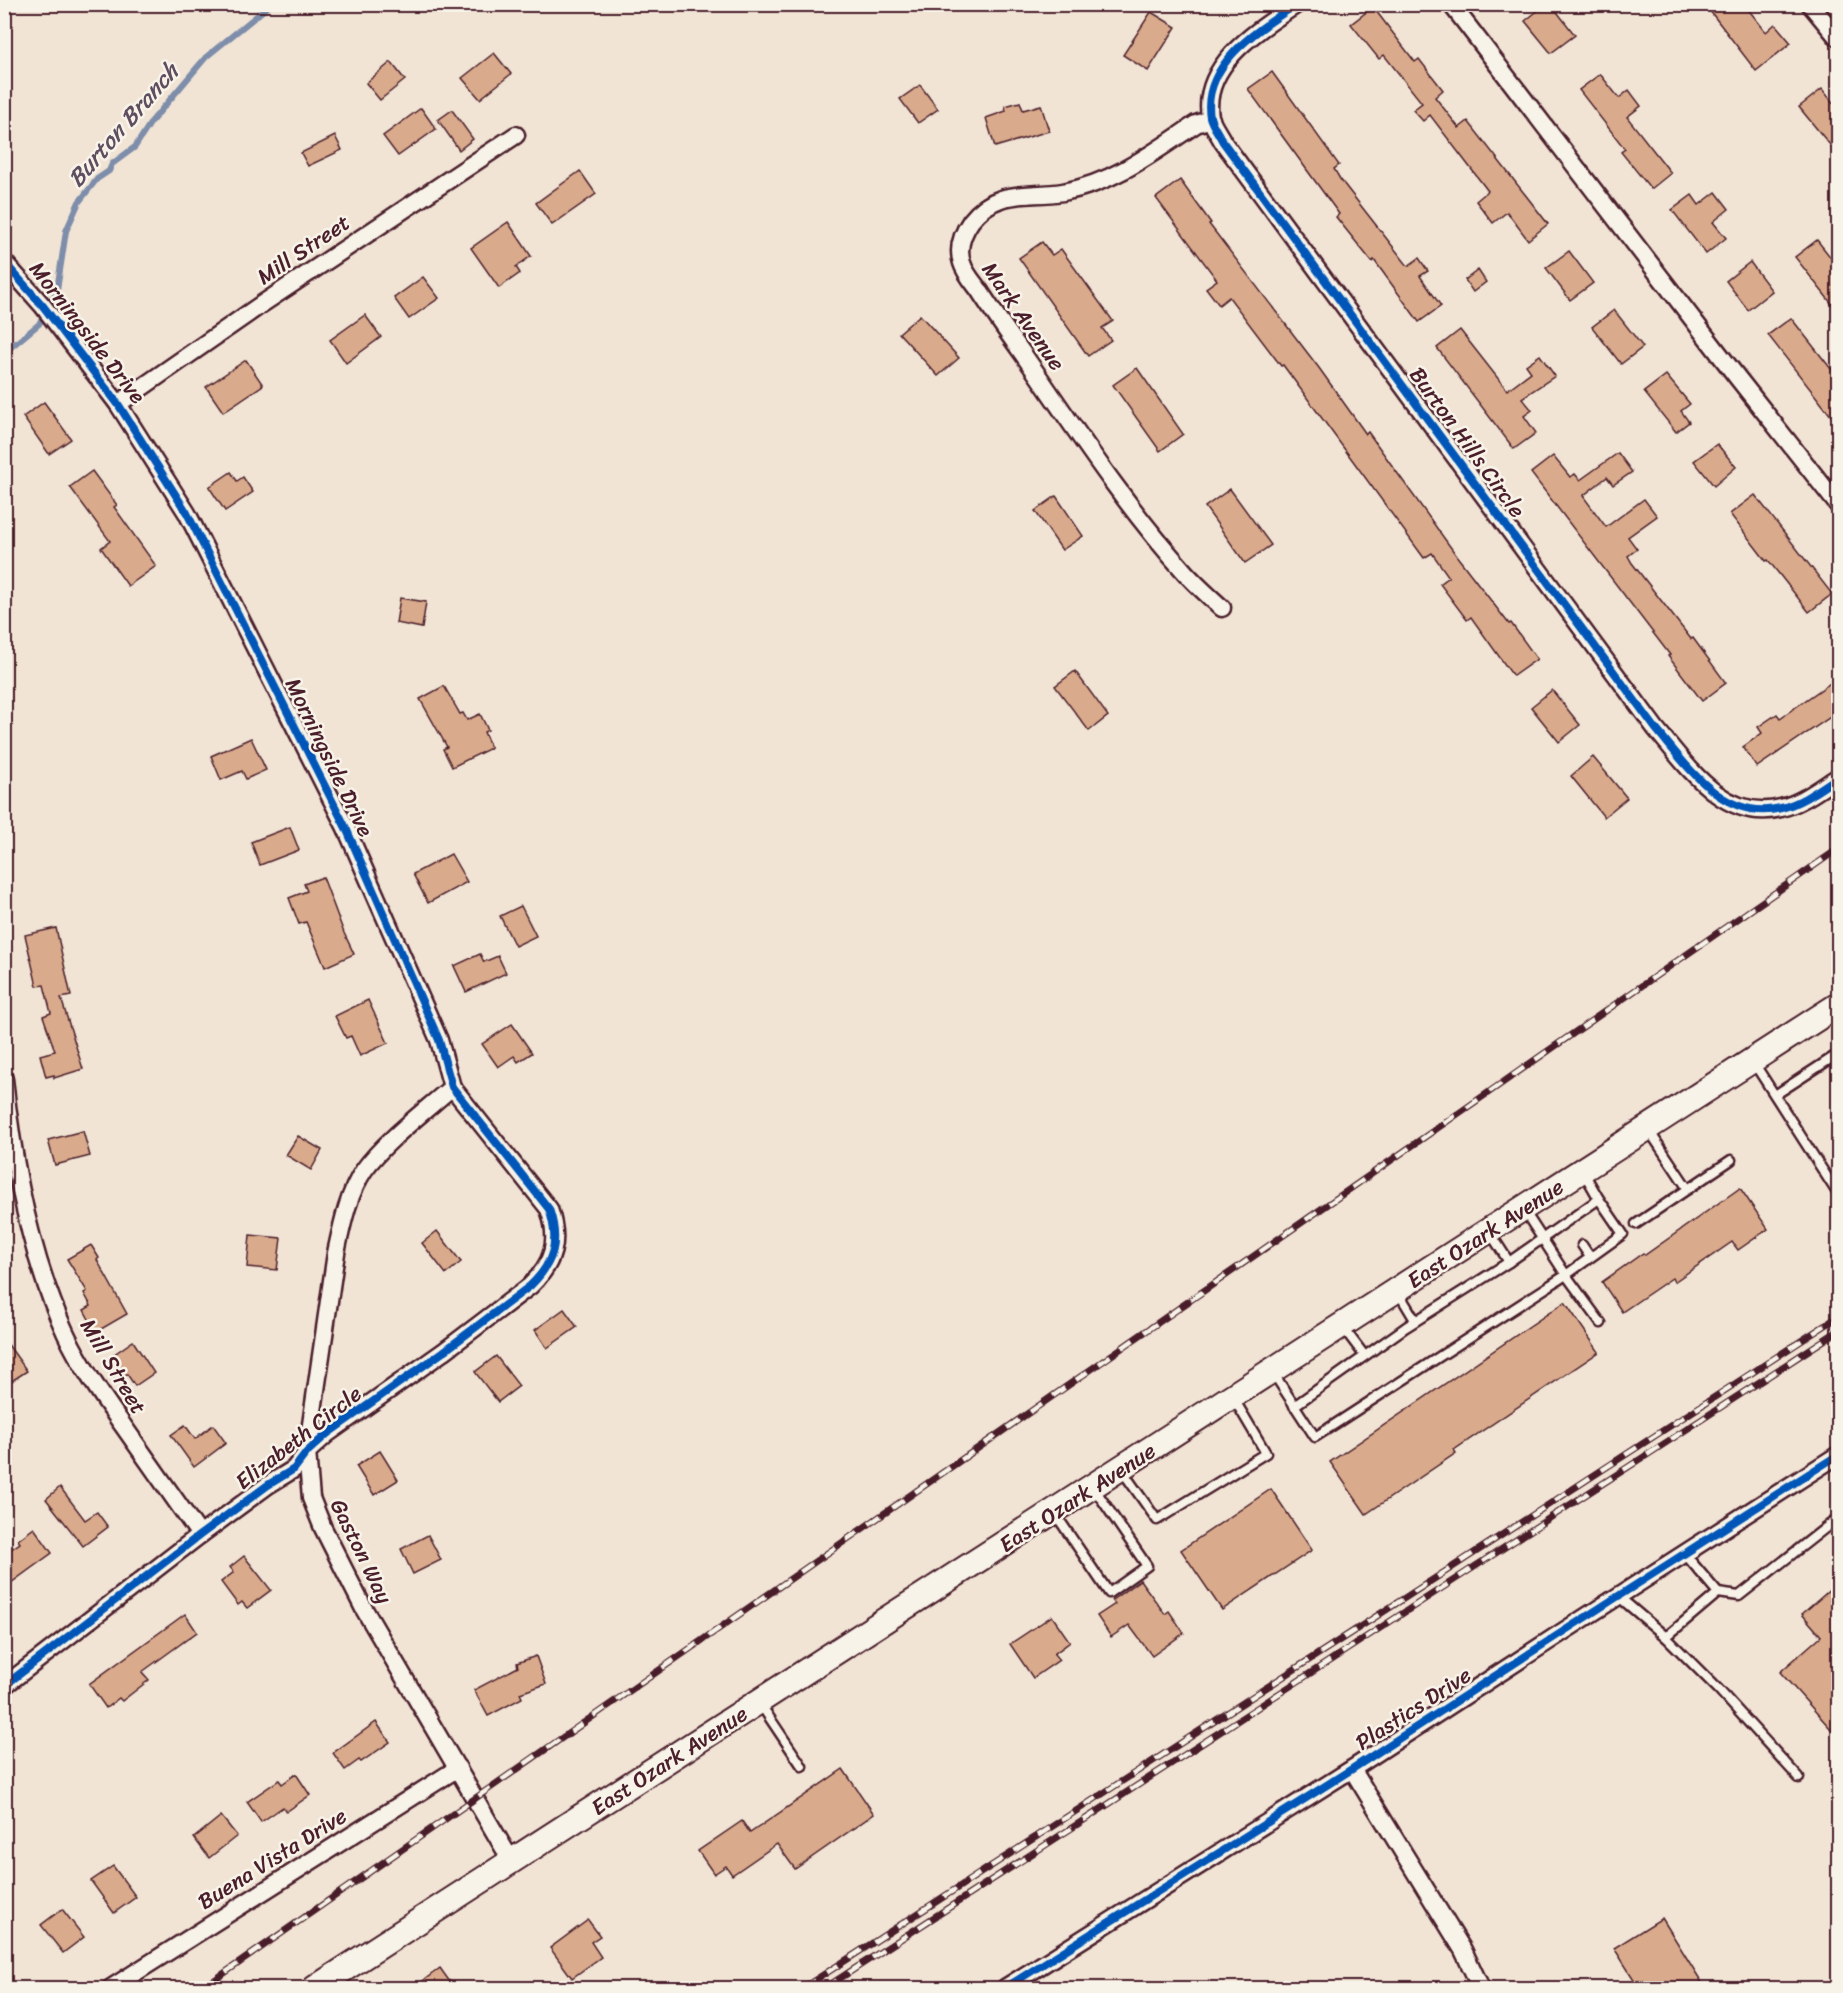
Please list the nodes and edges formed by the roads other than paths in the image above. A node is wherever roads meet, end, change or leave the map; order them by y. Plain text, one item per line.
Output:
1 (1297, 4) edge
2 (1450, 4) edge
3 (1809, 4) edge
4 (1839, 38) edge
5 (1211, 119) junction
6 (516, 135) dead end
7 (4, 262) edge
8 (117, 404) junction
9 (1839, 504) edge
10 (1222, 608) dead end
11 (1839, 777) edge
12 (1839, 1005) edge
13 (1839, 1053) edge
14 (1753, 1060) junction
15 (4, 1079) edge
16 (452, 1088) junction
17 (1775, 1095) junction
18 (7, 1127) edge
19 (1647, 1128) junction
20 (1731, 1160) dead end
21 (1582, 1170) junction
22 (1688, 1189) junction
23 (1839, 1194) edge
24 (1599, 1199) junction
25 (1522, 1209) junction
26 (1636, 1224) dead end
27 (1489, 1230) junction
28 (1542, 1240) junction
29 (1582, 1245) dead end
30 (1590, 1257) junction
31 (1509, 1262) junction
32 (1566, 1275) junction
33 (530, 1286) joint
34 (1397, 1290) junction
35 (1415, 1320) junction
36 (1601, 1323) dead end
37 (1341, 1326) junction
38 (1364, 1355) junction
39 (1271, 1371) junction
40 (1233, 1396) junction
41 (1294, 1406) junction
42 (307, 1452) junction
43 (1839, 1455) edge
44 (1120, 1468) junction
45 (1093, 1486) junction
46 (1054, 1512) junction
47 (1839, 1518) edge
48 (200, 1535) junction
49 (1684, 1554) junction
50 (1718, 1593) junction
51 (1618, 1596) junction
52 (1666, 1637) junction
53 (4, 1686) edge
54 (759, 1702) junction
55 (802, 1766) dead end
56 (458, 1768) junction
57 (1352, 1769) junction
58 (1799, 1778) dead end
59 (512, 1862) junction
60 (111, 1989) edge
61 (315, 1989) edge
62 (1005, 1989) edge
63 (1481, 1989) edge

1 - 5 street
2 - 9 street
3 - 4 street
5 - 10 street, Mark Avenue
5 - 11 street, Burton Hills Circle
6 - 8 street, Mill Street
7 - 8 street, Morningside Drive
8 - 16 street, Morningside Drive
12 - 14 main road, East Ozark Avenue
13 - 17 lane
14 - 17 lane
14 - 19 main road, East Ozark Avenue
15 - 18 street, Mill Street
16 - 33 street, Morningside Drive
16 - 42 street, Gaston Way
17 - 23 lane
18 - 48 street, Mill Street
19 - 21 main road, East Ozark Avenue
19 - 22 lane
20 - 22 lane
21 - 24 lane
21 - 25 main road, East Ozark Avenue
22 - 26 lane
24 - 28 lane
24 - 30 lane
25 - 27 main road, East Ozark Avenue
25 - 28 lane
27 - 31 lane
27 - 34 main road, East Ozark Avenue
28 - 31 lane
28 - 32 lane
29 - 30 lane
30 - 32 lane
31 - 35 lane
32 - 36 lane
32 - 41 lane
33 - 42 street, Elizabeth Circle
34 - 35 lane
34 - 37 main road, East Ozark Avenue
35 - 38 lane
37 - 38 lane
37 - 39 main road, East Ozark Avenue
38 - 41 lane
39 - 40 main road, East Ozark Avenue
39 - 41 lane
40 - 44 main road, East Ozark Avenue
40 - 44 lane
42 - 48 street, Elizabeth Circle
42 - 56 street, Gaston Way
43 - 49 street, Plastics Drive
44 - 45 main road, East Ozark Avenue
45 - 46 main road, East Ozark Avenue
45 - 46 lane
46 - 54 main road, East Ozark Avenue
47 - 50 lane
48 - 53 street, Elizabeth Circle
49 - 50 lane
49 - 51 street, Plastics Drive
50 - 52 lane
51 - 52 lane
51 - 57 street, Plastics Drive
52 - 58 lane
54 - 55 lane
54 - 59 main road, East Ozark Avenue
56 - 59 street, Gaston Way
56 - 60 street, Buena Vista Drive
57 - 62 street, Plastics Drive
57 - 63 street
59 - 61 main road, East Ozark Avenue

